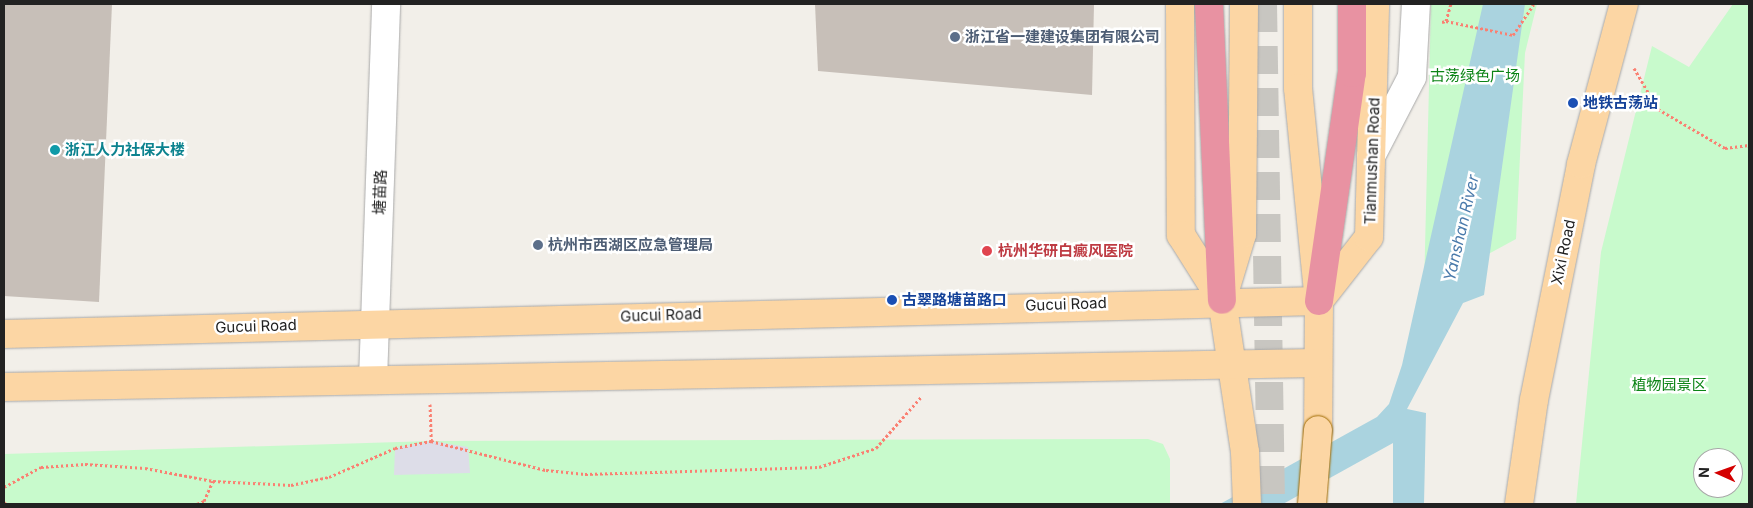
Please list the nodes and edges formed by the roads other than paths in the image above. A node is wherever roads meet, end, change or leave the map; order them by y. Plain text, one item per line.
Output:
1 (386, 4) edge
2 (1180, 4) edge
3 (1209, 4) edge
4 (1244, 4) edge
5 (1298, 4) edge
6 (1352, 4) edge
7 (1375, 4) edge
8 (1416, 4) edge
9 (1624, 4) edge
10 (1371, 156) junction
11 (1222, 300) junction
12 (1319, 301) junction
13 (375, 322) junction
14 (4, 334) edge
15 (1232, 362) junction
16 (1317, 363) junction
17 (373, 380) junction
18 (4, 387) edge
19 (1247, 504) edge
20 (1312, 504) edge
21 (1519, 504) edge

1 - 13 street, 塘苗路
2 - 11 main road
3 - 11 highway
4 - 11 main road
5 - 12 main road
6 - 12 highway
7 - 10 main road, Tianmushan Road
8 - 10 street
9 - 21 main road, Xixi Road
10 - 12 main road, Tianmushan Road
11 - 12 main road, Gucui Road
11 - 13 main road, Gucui Road
11 - 15 main road
12 - 16 main road
13 - 14 main road, Gucui Road
13 - 17 street, 塘苗路
15 - 16 main road
15 - 17 main road
15 - 19 main road
16 - 20 main road, bridge
17 - 18 main road

